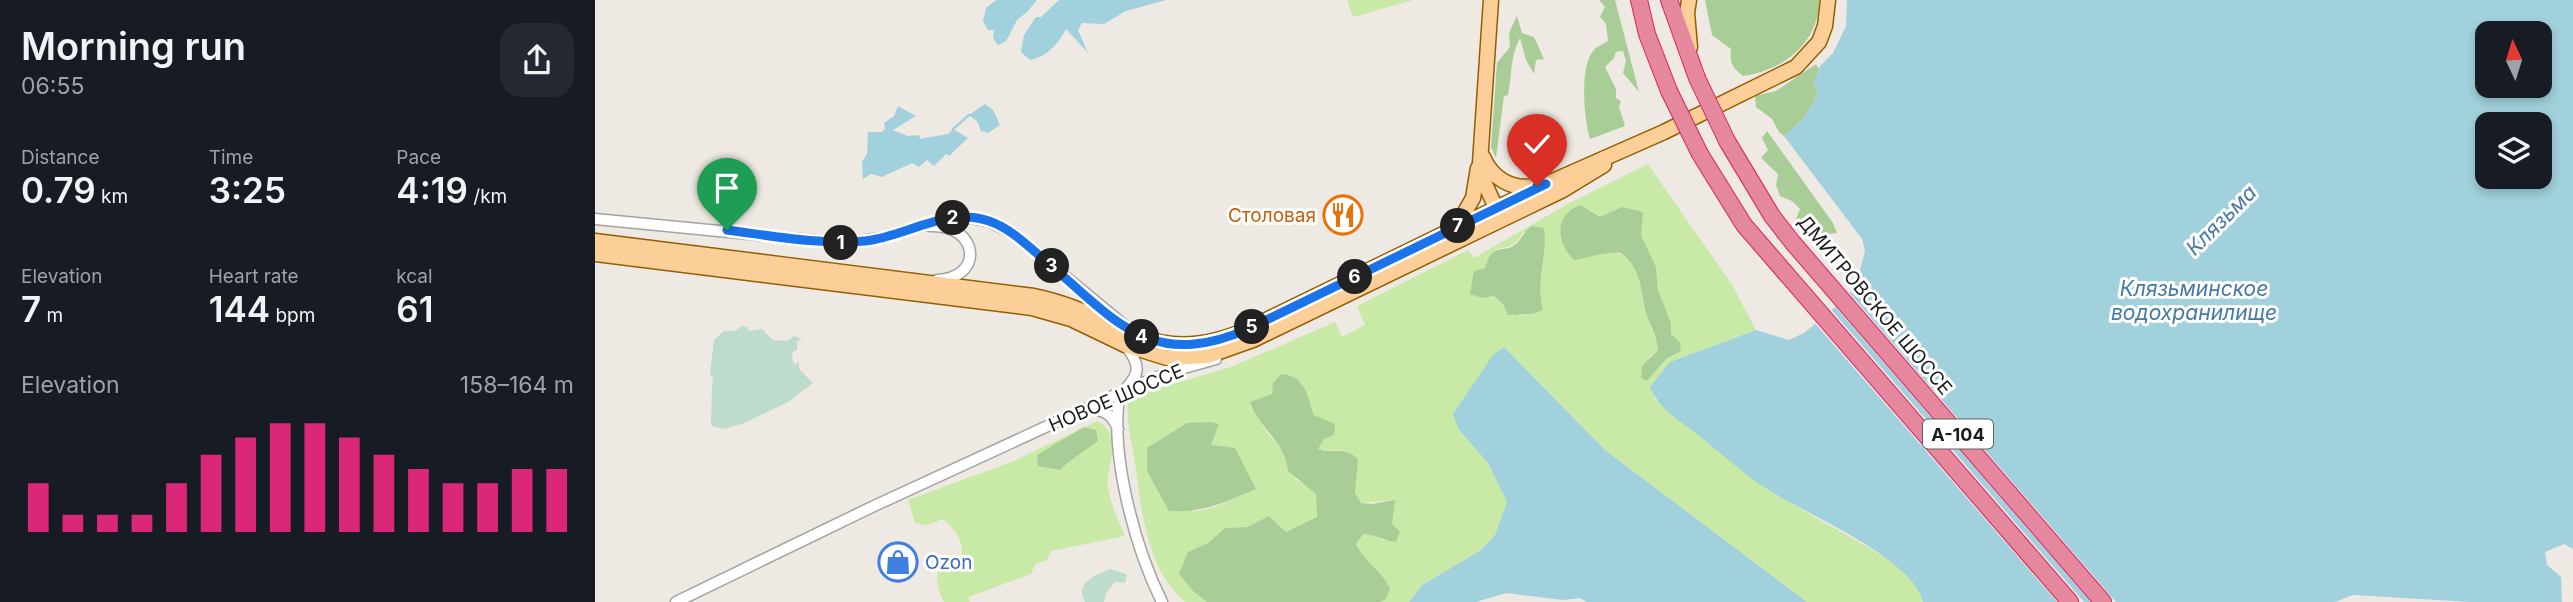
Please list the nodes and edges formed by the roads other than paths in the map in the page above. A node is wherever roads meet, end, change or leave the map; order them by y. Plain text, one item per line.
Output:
1 (1491, 0) edge
2 (1639, 0) edge
3 (1669, 0) edge
4 (1689, 0) edge
5 (1828, 0) edge
6 (1696, 75) junction
7 (1650, 138) junction
8 (1480, 149) junction
9 (1546, 184) junction
10 (1499, 214) junction
11 (595, 219) edge
12 (920, 227) junction
13 (1457, 234) junction
14 (599, 248) edge
15 (899, 279) junction
16 (1137, 335) junction
17 (1253, 340) junction
18 (1125, 345) junction
19 (1128, 389) junction
20 (1115, 400) junction
21 (1085, 410) junction
22 (1119, 430) junction
23 (676, 602) edge
24 (1162, 602) edge
25 (2070, 602) edge
26 (2103, 602) edge

1 - 8 main road
2 - 25 highway, А-104, bridge
3 - 6 highway, ДМИТРОВСКОЕ ШОССЕ / А-104
4 - 6 main road
5 - 7 main road
6 - 26 highway, ДМИТРОВСКОЕ ШОССЕ / А-104, bridge
7 - 9 main road, НОВОЕ ШОССЕ
7 - 10 main road, НОВОЕ ШОССЕ
8 - 9 main road
8 - 10 main road
8 - 13 main road
9 - 10 main road, НОВОЕ ШОССЕ
10 - 13 main road, НОВОЕ ШОССЕ
11 - 12 street
12 - 15 street
12 - 16 street
13 - 16 main road, НОВОЕ ШОССЕ
13 - 17 main road, НОВОЕ ШОССЕ
14 - 15 main road, НОВОЕ ШОССЕ
14 - 18 main road
15 - 16 main road, НОВОЕ ШОССЕ
17 - 18 main road
17 - 19 street, НОВОЕ ШОССЕ
18 - 19 street
19 - 20 street, НОВОЕ ШОССЕ
20 - 21 street, НОВОЕ ШОССЕ
20 - 22 street
21 - 22 street
21 - 23 street, НОВОЕ ШОССЕ
22 - 24 street

